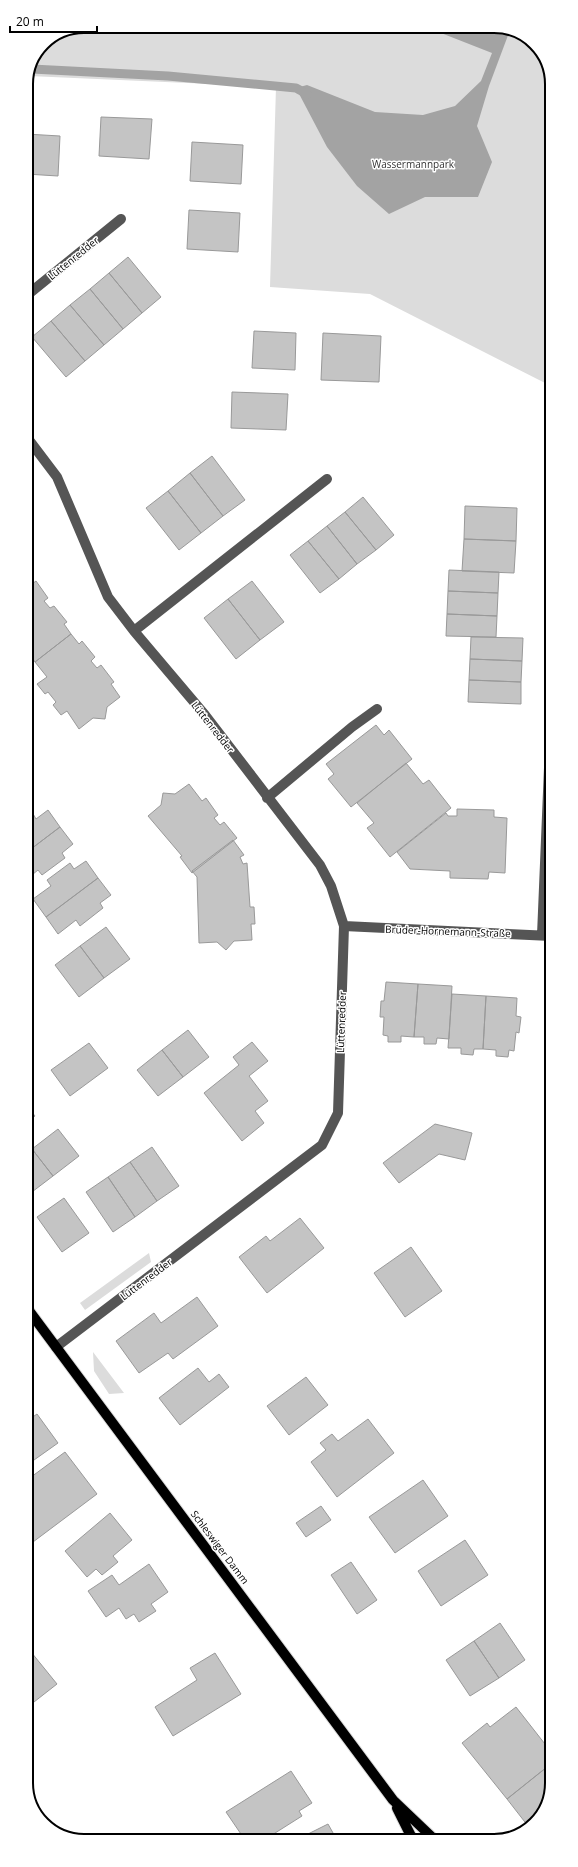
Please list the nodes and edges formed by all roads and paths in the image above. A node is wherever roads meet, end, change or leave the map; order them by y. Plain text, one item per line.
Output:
1 (121, 219) dead end
2 (33, 290) edge
3 (33, 445) edge
4 (328, 479) dead end
5 (134, 631) junction
6 (377, 709) dead end
7 (267, 798) junction
8 (344, 926) junction
9 (545, 935) edge
10 (33, 1316) edge
11 (56, 1347) junction
12 (393, 1800) junction
13 (410, 1834) edge
14 (429, 1834) edge

1 - 2 street, Lüttenredder
3 - 5 street, Lüttenredder
4 - 5 street
5 - 7 street, Lüttenredder
6 - 7 street
7 - 8 street, Lüttenredder
8 - 9 street, Brüder-Hornemann-Straße
8 - 11 street, Lüttenredder
10 - 11 main road, Schleswiger Damm
11 - 12 main road, Schleswiger Damm
12 - 13 main road, Schleswiger Damm
12 - 14 main road, Schleswiger Damm

